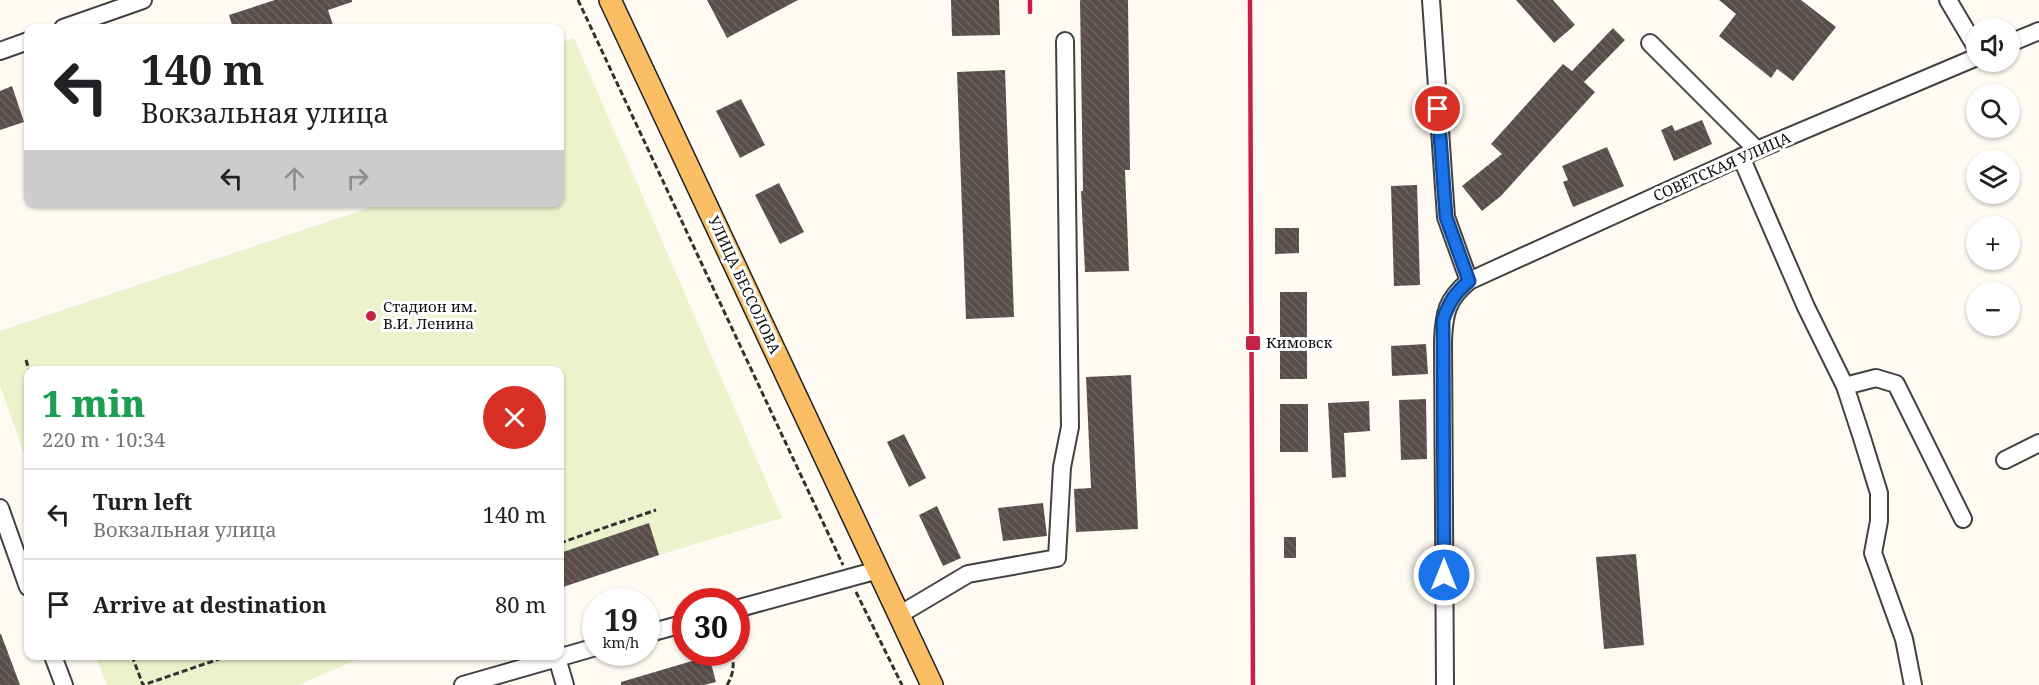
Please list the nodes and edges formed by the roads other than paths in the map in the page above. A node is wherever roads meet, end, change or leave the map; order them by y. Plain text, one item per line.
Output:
1 (143, 0) edge
2 (1431, 0) edge
3 (1948, 0) edge
4 (614, 1) edge
5 (74, 24) edge
6 (1966, 30) edge
7 (2039, 31) edge
8 (2020, 39) edge
9 (1065, 41) dead end
10 (24, 42) edge
11 (1650, 43) dead end
12 (0, 51) edge
13 (1966, 62) edge
14 (1757, 150) junction
15 (1741, 157) junction
16 (1469, 281) junction
17 (1845, 386) junction
18 (2039, 443) edge
19 (2005, 460) dead end
20 (0, 508) edge
21 (1963, 519) dead end
22 (878, 570) junction
23 (24, 576) edge
24 (750, 605) edge
25 (899, 615) junction
26 (582, 651) edge
27 (564, 656) edge
28 (55, 660) edge
29 (550, 660) edge
30 (558, 660) edge
31 (64, 685) edge
32 (463, 685) edge
33 (565, 685) edge
34 (932, 685) edge
35 (1444, 685) edge
36 (1913, 685) edge

1 - 5 street
2 - 16 street
3 - 6 street
4 - 22 main road, УЛИЦА БЕССОЛОВА
7 - 8 street
9 - 25 street
10 - 12 street
11 - 14 street
13 - 14 street, СОВЕТСКАЯ УЛИЦА
14 - 15 street, СОВЕТСКАЯ УЛИЦА
15 - 16 street, СОВЕТСКАЯ УЛИЦА
15 - 17 street
16 - 35 street
17 - 21 street
17 - 36 street
18 - 19 street
20 - 23 street
22 - 24 street
22 - 25 main road, УЛИЦА БЕССОЛОВА
25 - 34 main road, УЛИЦА БЕССОЛОВА
26 - 27 street
28 - 31 street
29 - 32 street
30 - 33 street

